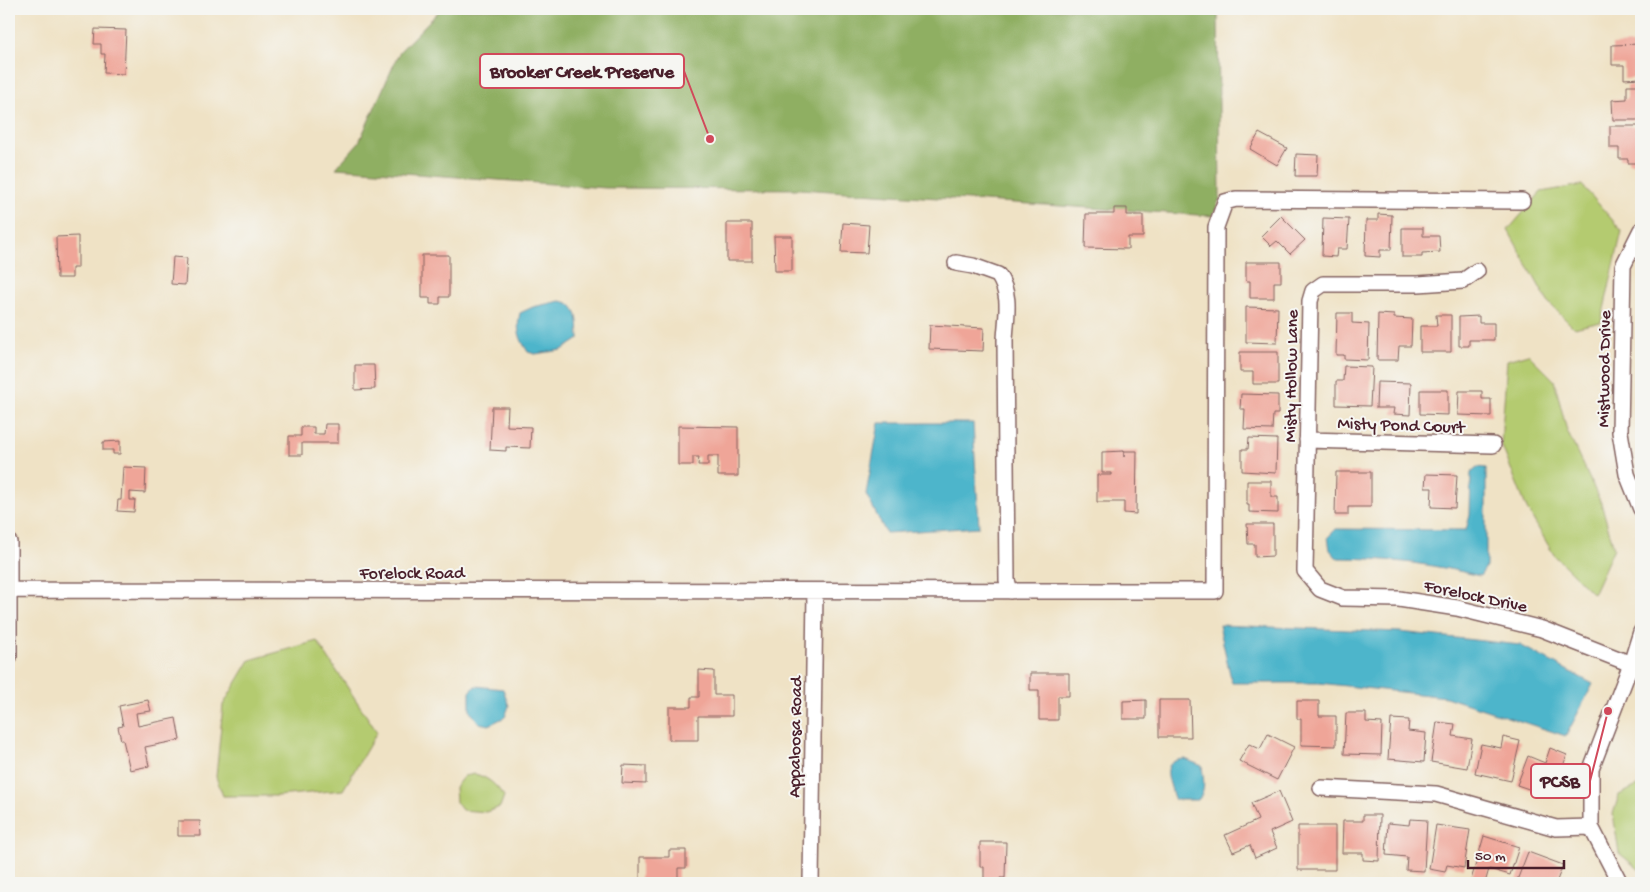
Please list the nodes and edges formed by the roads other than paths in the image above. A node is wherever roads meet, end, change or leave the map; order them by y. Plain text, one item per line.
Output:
1 (1522, 201) dead end
2 (1641, 230) edge
3 (956, 263) dead end
4 (1477, 271) dead end
5 (1307, 440) junction
6 (1493, 445) dead end
7 (1641, 509) edge
8 (9, 542) edge
9 (1305, 571) joint
10 (10, 590) edge
11 (815, 592) junction
12 (1010, 592) junction
13 (1641, 632) edge
14 (9, 656) edge
15 (1636, 668) edge
16 (1321, 788) dead end
17 (1590, 827) junction
18 (811, 883) edge
19 (1620, 883) edge

1 - 12 street, Forelock Road
2 - 7 street, Mistwood Drive
3 - 12 street
4 - 5 street, Misty Hollow Lane
5 - 6 street, Misty Pond Court
5 - 9 street, Misty Hollow Lane
8 - 10 street
9 - 15 street, Forelock Drive
10 - 11 street, Forelock Road
10 - 14 street
11 - 12 street, Forelock Road
11 - 18 street, Appaloosa Road
13 - 15 street
15 - 17 street
16 - 17 street
17 - 19 street

